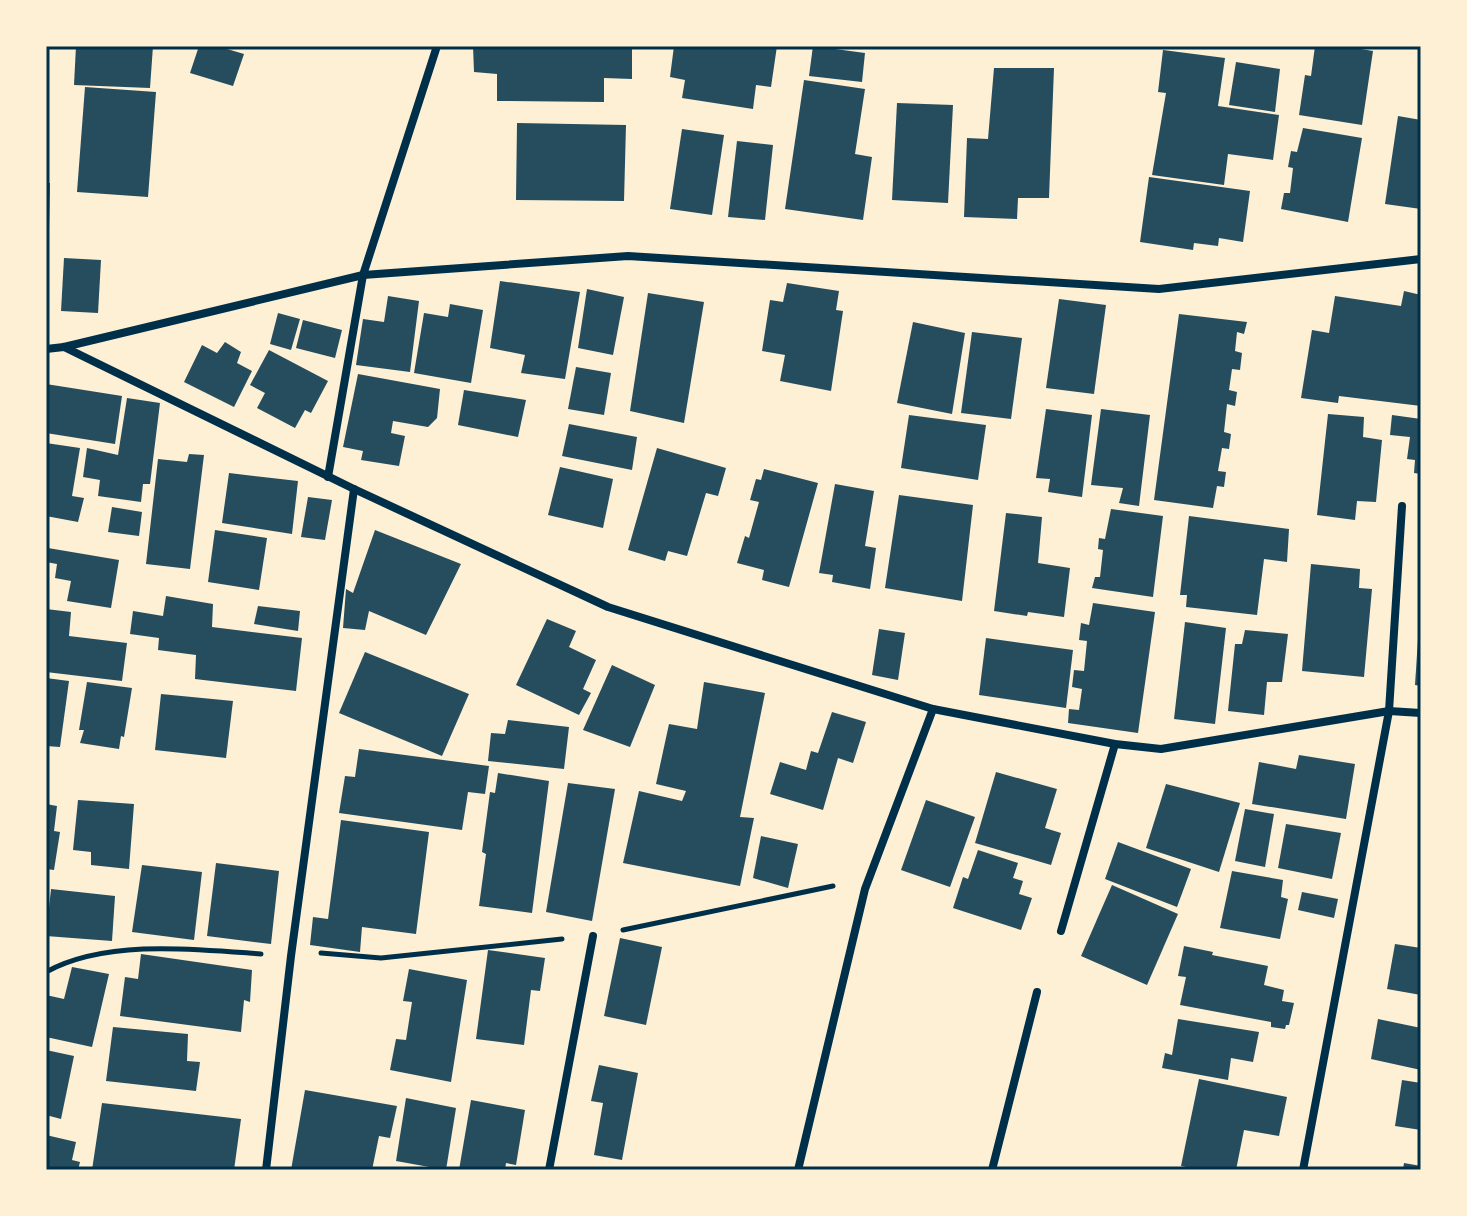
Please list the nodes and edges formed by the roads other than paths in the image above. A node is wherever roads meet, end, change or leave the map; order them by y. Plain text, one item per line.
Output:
1 (437, 46) edge
2 (1421, 259) edge
3 (363, 275) junction
4 (64, 347) junction
5 (46, 349) edge
6 (328, 477) junction
7 (354, 489) junction
8 (1402, 506) dead end
9 (933, 709) junction
10 (1389, 711) junction
11 (1421, 713) edge
12 (1115, 744) junction
13 (1061, 931) dead end
14 (593, 936) dead end
15 (1037, 992) dead end
16 (266, 1170) edge
17 (549, 1170) edge
18 (798, 1170) edge
19 (992, 1170) edge
20 (1303, 1170) edge

1 - 3 street
2 - 3 street
3 - 4 street
3 - 6 street
4 - 5 street
4 - 6 street
6 - 7 street
7 - 9 street
7 - 16 street
8 - 10 street
9 - 12 street
9 - 18 street
10 - 11 street
10 - 12 street
10 - 20 street
12 - 13 street
14 - 17 street
15 - 19 street

